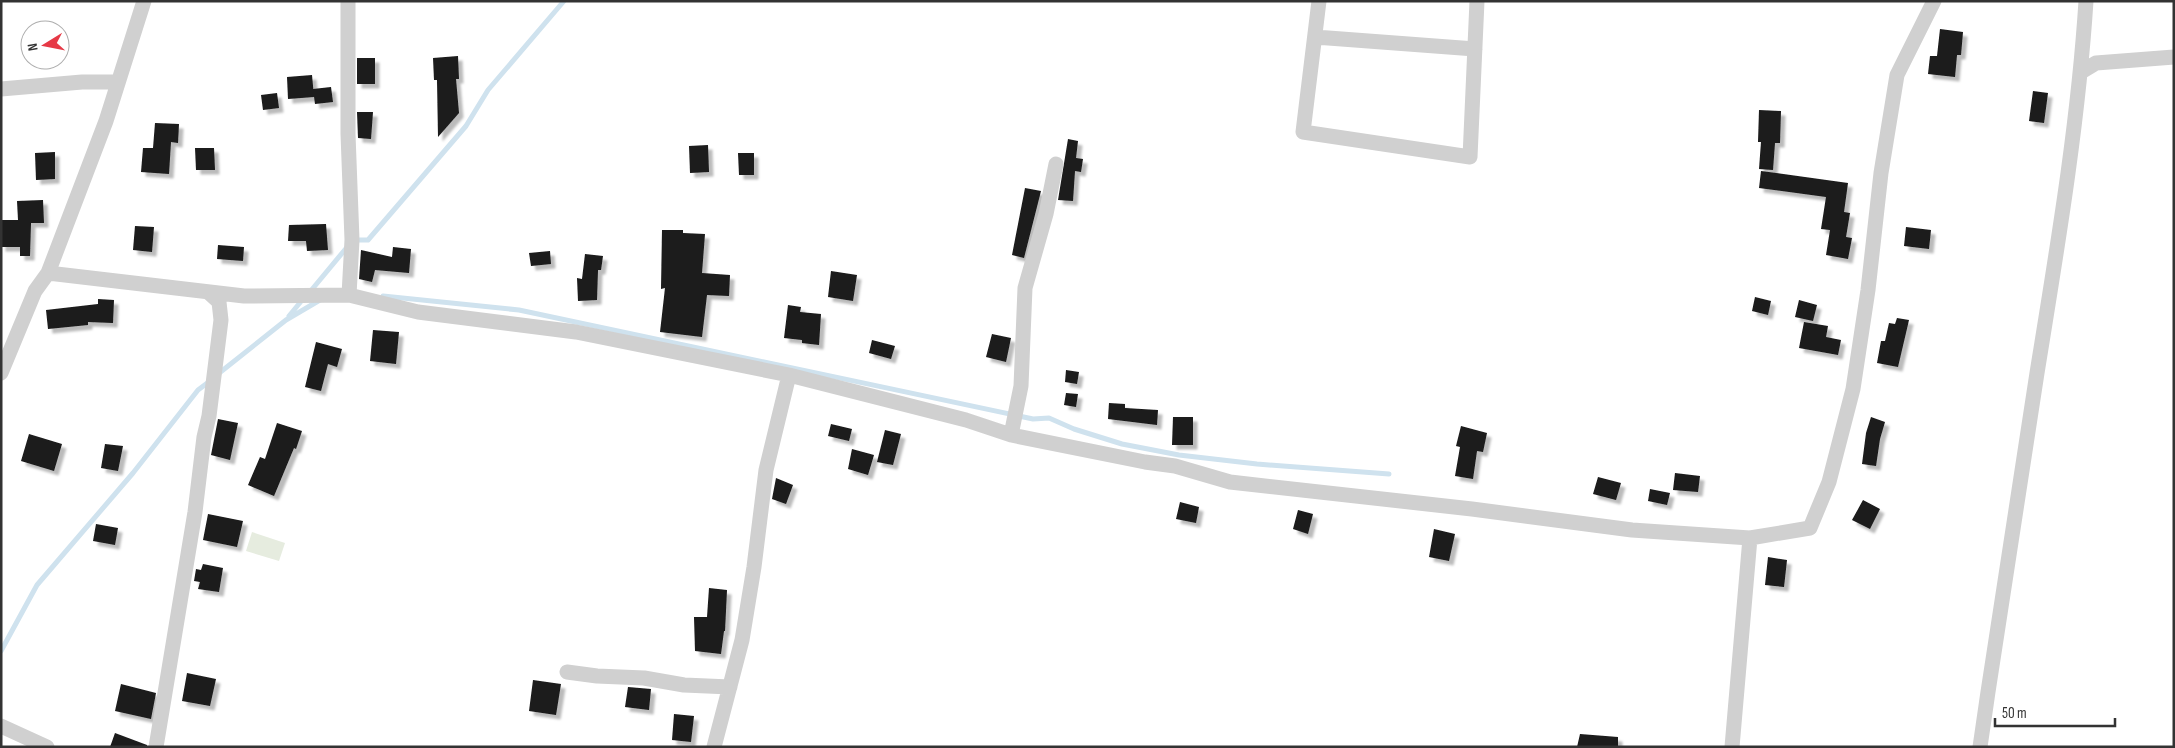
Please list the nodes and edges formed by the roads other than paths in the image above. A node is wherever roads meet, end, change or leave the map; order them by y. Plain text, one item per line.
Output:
1 (144, 1) edge
2 (348, 1) edge
3 (1320, 1) edge
4 (1477, 1) edge
5 (1934, 1) edge
6 (2086, 1) edge
7 (1315, 37) junction
8 (1475, 49) junction
9 (2174, 57) edge
10 (2082, 72) junction
11 (118, 82) junction
12 (1, 89) edge
13 (1056, 164) dead end
14 (48, 273) junction
15 (208, 292) junction
16 (349, 295) junction
17 (239, 296) junction
18 (222, 315) junction
19 (1, 373) edge
20 (788, 375) junction
21 (1011, 435) junction
22 (1750, 538) junction
23 (567, 672) dead end
24 (730, 688) junction
25 (1, 726) edge
26 (48, 747) edge
27 (156, 747) edge
28 (714, 747) edge
29 (1732, 747) edge
30 (1980, 747) edge

1 - 11 street
2 - 16 street
3 - 7 street
4 - 8 street
5 - 22 street
6 - 10 street
7 - 8 street
7 - 8 street
9 - 10 street
10 - 30 street
11 - 12 street
11 - 14 street
13 - 21 street
14 - 15 street
14 - 19 street
15 - 17 street
15 - 18 street
16 - 17 street
16 - 20 street
17 - 18 street
18 - 27 street
20 - 21 street
20 - 24 street
21 - 22 street
22 - 29 street
23 - 24 street
24 - 28 street
25 - 26 street

